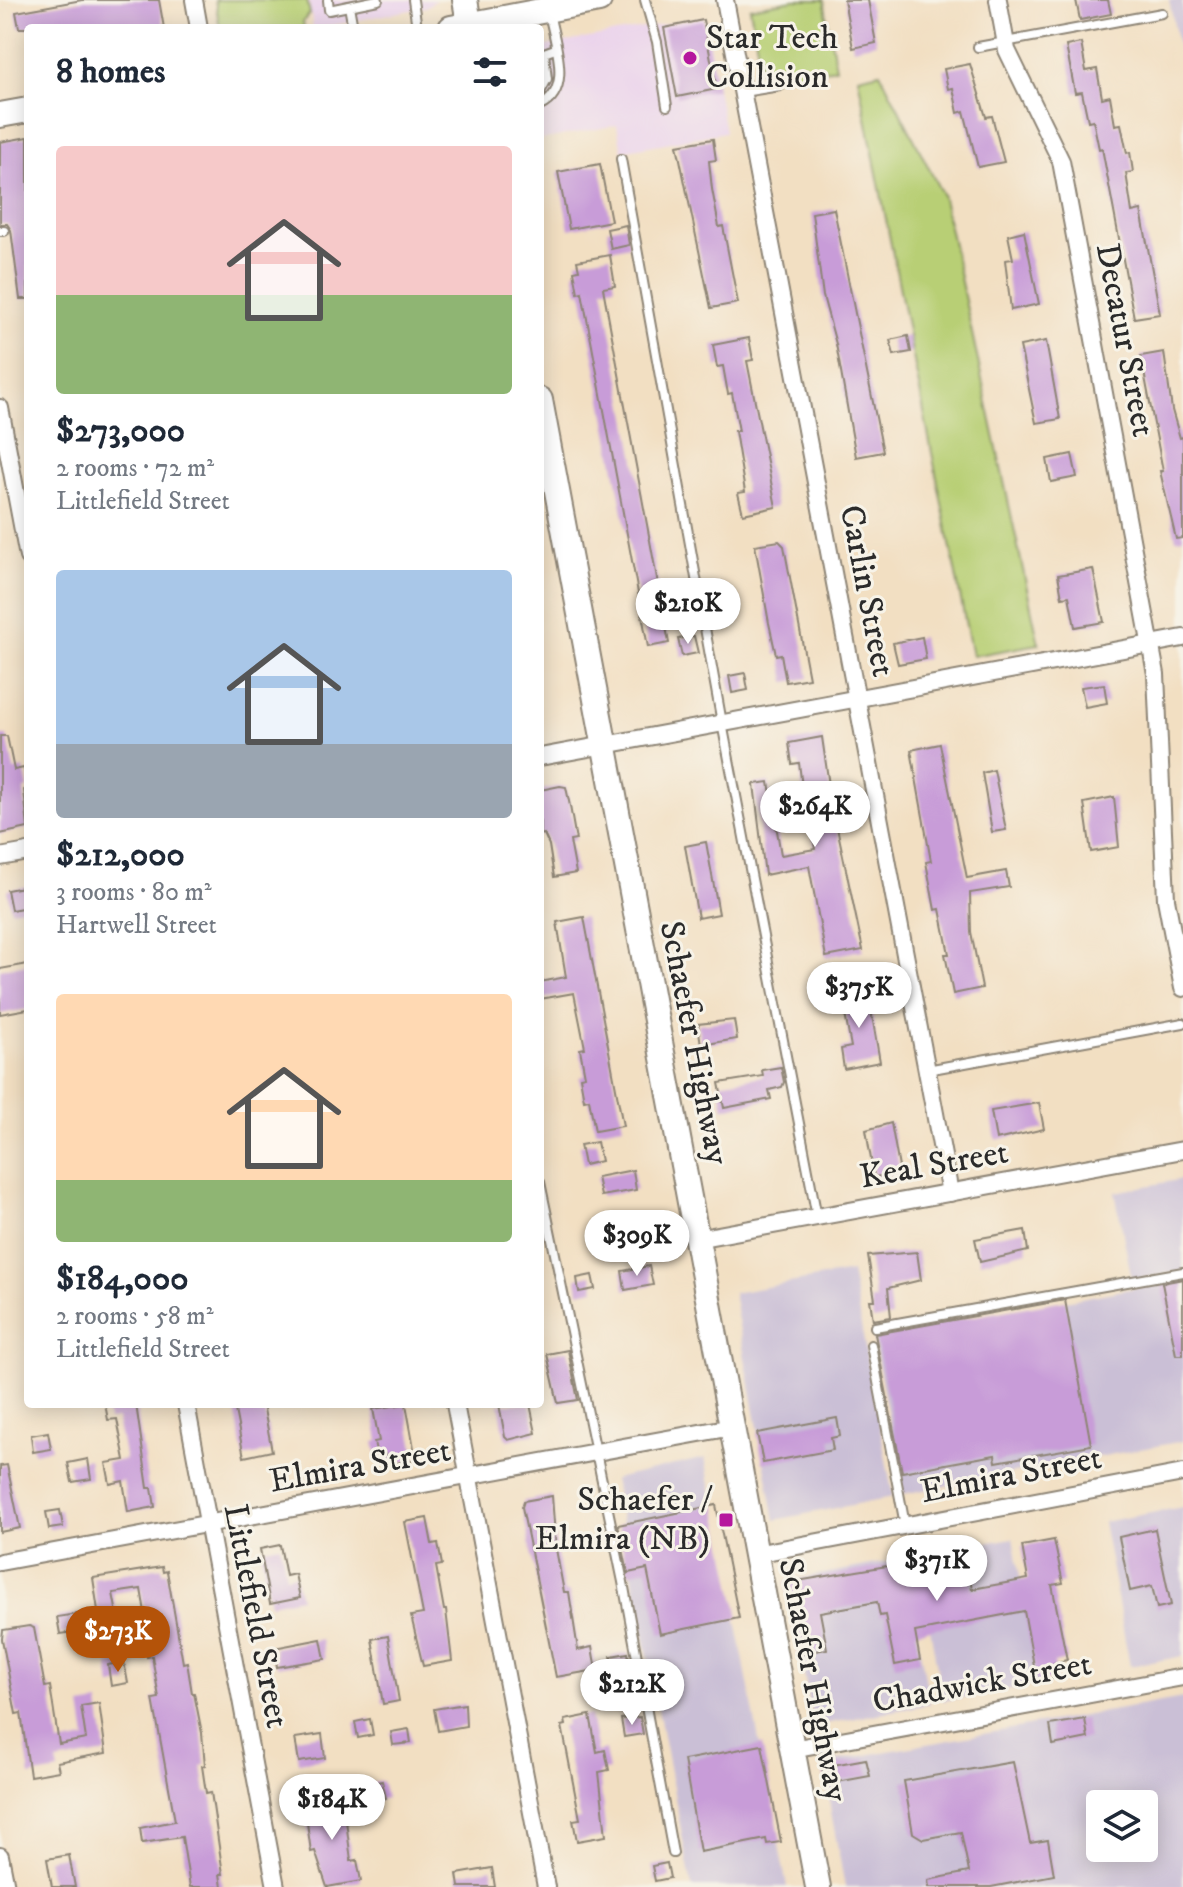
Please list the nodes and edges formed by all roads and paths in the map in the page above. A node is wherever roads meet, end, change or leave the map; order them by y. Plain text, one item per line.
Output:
1 (194, 0) edge
2 (328, 0) edge
3 (378, 0) edge
4 (413, 0) edge
5 (465, 0) edge
6 (599, 0) edge
7 (645, 0) edge
8 (725, 0) edge
9 (998, 0) edge
10 (349, 6) junction
11 (549, 9) junction
12 (1162, 13) dead end
13 (198, 24) edge
14 (352, 24) edge
15 (416, 24) edge
16 (464, 24) edge
17 (478, 24) edge
18 (1005, 42) junction
19 (978, 47) dead end
20 (555, 49) junction
21 (544, 53) edge
22 (544, 53) edge
23 (544, 85) edge
24 (780, 86) dead end
25 (742, 93) junction
26 (544, 104) edge
27 (667, 106) dead end
28 (1, 110) edge
29 (24, 110) edge
30 (621, 159) dead end
31 (0, 408) edge
32 (544, 422) edge
33 (24, 536) edge
34 (1183, 638) edge
35 (1150, 644) junction
36 (857, 698) junction
37 (722, 723) junction
38 (604, 745) junction
39 (544, 756) edge
40 (24, 853) edge
41 (0, 857) edge
42 (1183, 988) edge
43 (1183, 1023) edge
44 (927, 1070) junction
45 (1183, 1150) edge
46 (950, 1193) junction
47 (544, 1202) edge
48 (817, 1217) junction
49 (696, 1239) junction
50 (1183, 1272) edge
51 (875, 1327) dead end
52 (871, 1345) dead end
53 (187, 1408) edge
54 (456, 1408) edge
55 (732, 1427) junction
56 (595, 1453) junction
57 (1183, 1473) edge
58 (469, 1476) junction
59 (209, 1524) junction
60 (905, 1526) junction
61 (755, 1554) junction
62 (0, 1562) edge
63 (1183, 1677) edge
64 (792, 1749) junction
65 (673, 1853) dead end
66 (0, 1856) edge
67 (6, 1887) edge
68 (276, 1887) edge
69 (546, 1887) edge
70 (818, 1887) edge

1 - 13 street
2 - 10 lane
3 - 10 lane
4 - 15 lane
5 - 16 main road
6 - 11 main road
7 - 27 lane
8 - 25 street, Carlin Street
9 - 18 street, Decatur Street
10 - 14 lane
11 - 17 main road
11 - 20 lane
12 - 18 lane
18 - 19 lane
18 - 35 street, Decatur Street
20 - 22 lane
20 - 26 lane
21 - 23 lane
24 - 25 lane
25 - 36 street, Carlin Street
28 - 29 main road
30 - 37 lane
31 - 33 street
32 - 38 main road, Schaefer Highway
34 - 35 street
35 - 36 street
35 - 42 street, Decatur Street
36 - 37 street
36 - 44 street, Carlin Street
37 - 38 street
37 - 48 lane
38 - 39 street
38 - 49 main road, Schaefer Highway
40 - 41 street
43 - 44 lane
44 - 46 street, Carlin Street
45 - 46 street, Keal Street
46 - 48 street, Keal Street
47 - 56 lane
48 - 49 street, Keal Street
49 - 55 main road, Schaefer Highway
50 - 51 lane
52 - 60 lane
53 - 59 street, Littlefield Street
54 - 58 street
55 - 56 street, Elmira Street
55 - 61 main road, Schaefer Highway
56 - 58 street, Elmira Street
56 - 65 lane
57 - 60 street, Elmira Street
58 - 59 street, Elmira Street
58 - 69 street
59 - 62 street, Elmira Street
59 - 68 street, Littlefield Street
60 - 61 street, Elmira Street
61 - 64 main road, Schaefer Highway
63 - 64 street, Chadwick Street
64 - 70 main road, Schaefer Highway
66 - 67 street

